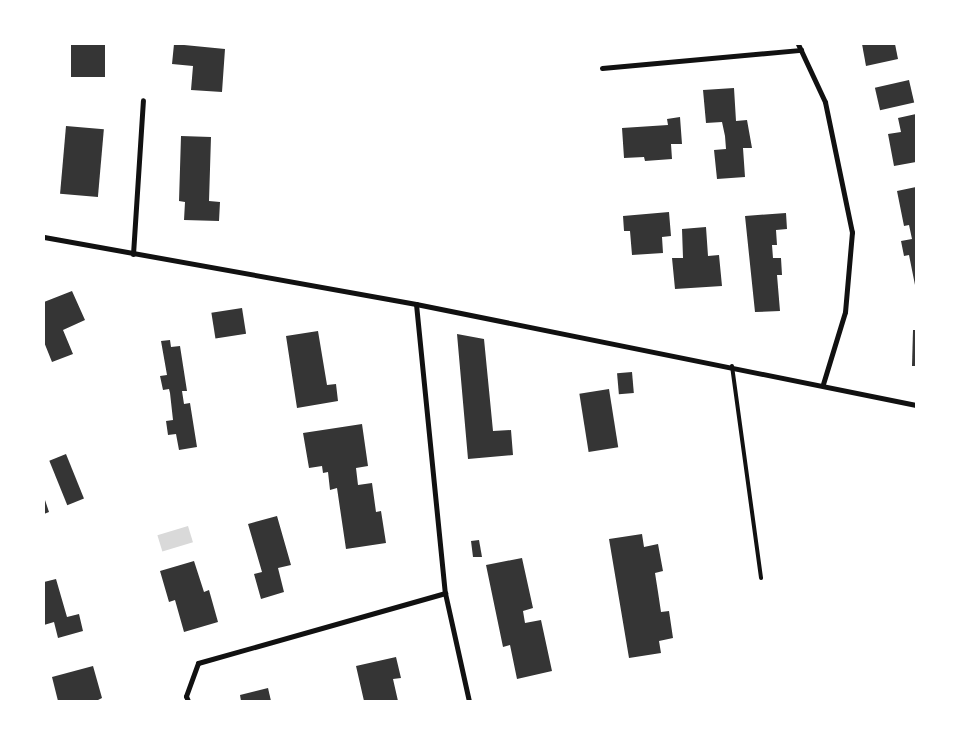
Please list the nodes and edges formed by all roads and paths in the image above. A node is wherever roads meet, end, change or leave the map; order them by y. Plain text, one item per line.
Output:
1 (798, 44) edge
2 (801, 50) junction
3 (602, 68) dead end
4 (143, 100) dead end
5 (44, 236) edge
6 (133, 254) junction
7 (416, 304) junction
8 (732, 366) junction
9 (823, 384) junction
10 (916, 404) edge
11 (761, 578) dead end
12 (445, 593) junction
13 (188, 701) edge
14 (468, 701) edge

1 - 2 street
2 - 3 street
2 - 9 street
4 - 6 street
5 - 6 street
6 - 7 street
7 - 8 street
7 - 12 street
8 - 9 street
8 - 11 lane
9 - 10 street
12 - 13 street
12 - 14 street

